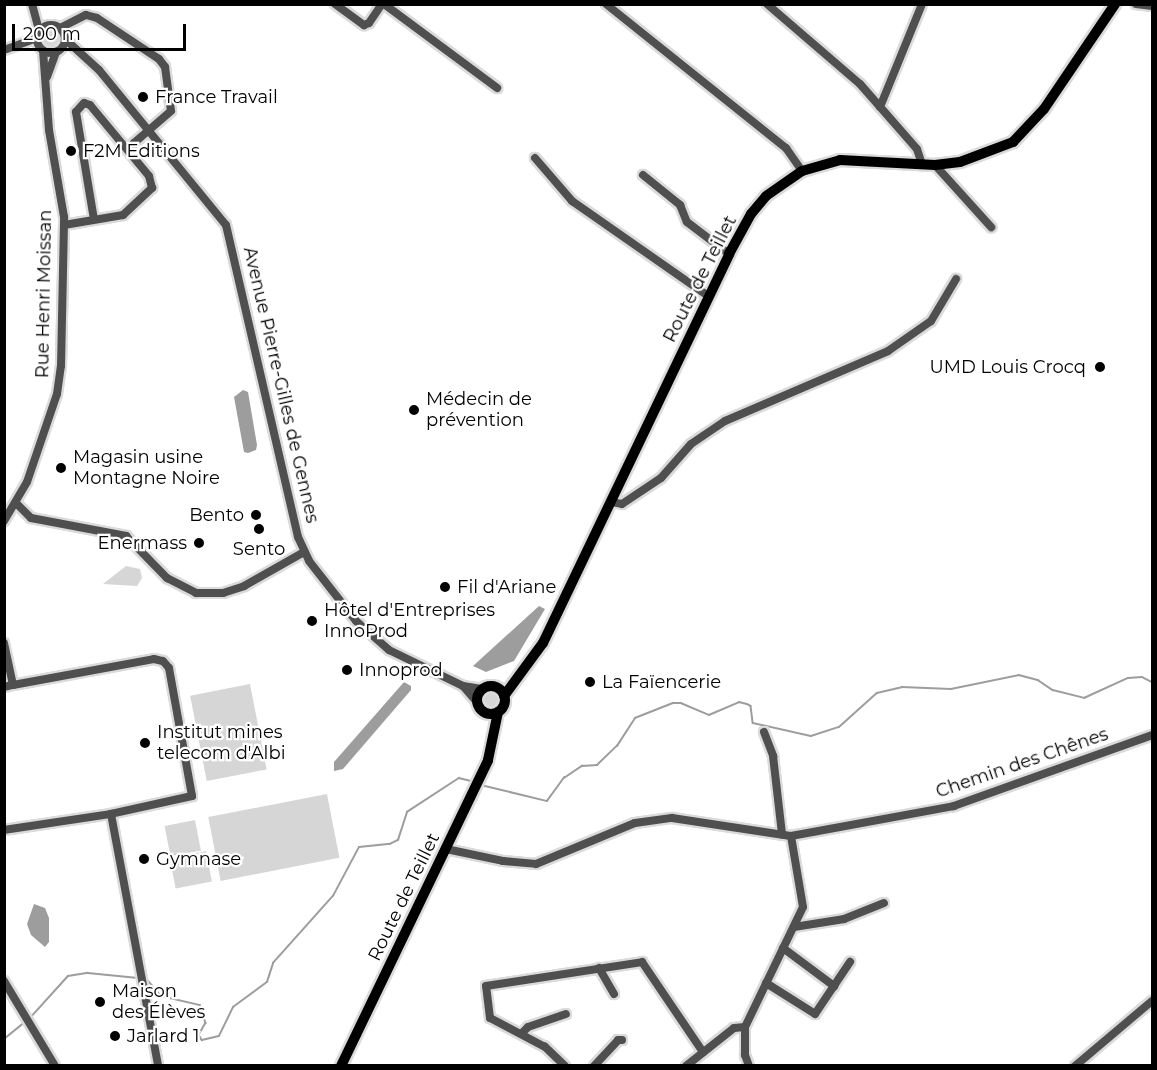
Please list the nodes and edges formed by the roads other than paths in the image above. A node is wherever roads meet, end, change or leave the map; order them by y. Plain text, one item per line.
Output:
1 (34, 4) edge
2 (335, 4) edge
3 (383, 4) edge
4 (606, 4) edge
5 (767, 4) edge
6 (922, 4) edge
7 (1115, 4) edge
8 (1136, 4) edge
9 (1152, 6) edge
10 (49, 25) junction
11 (60, 28) junction
12 (38, 34) junction
13 (65, 39) junction
14 (9, 49) edge
15 (42, 49) junction
16 (58, 51) junction
17 (90, 62) junction
18 (497, 88) dead end
19 (44, 95) junction
20 (880, 107) junction
21 (149, 130) junction
22 (119, 142) junction
23 (134, 143) junction
24 (131, 155) junction
25 (535, 158) dead end
26 (922, 164) junction
27 (934, 165) junction
28 (802, 171) junction
29 (643, 176) dead end
30 (94, 219) junction
31 (64, 225) junction
32 (991, 227) dead end
33 (729, 254) junction
34 (956, 279) dead end
35 (708, 296) junction
36 (610, 502) junction
37 (16, 503) junction
38 (4, 521) edge
39 (304, 552) junction
40 (4, 643) edge
41 (524, 670) junction
42 (9, 686) edge
43 (463, 686) junction
44 (496, 687) junction
45 (482, 689) junction
46 (504, 696) junction
47 (477, 702) junction
48 (484, 712) junction
49 (498, 712) junction
50 (764, 732) dead end
51 (1152, 735) edge
52 (493, 742) junction
53 (111, 814) junction
54 (4, 830) edge
55 (782, 834) junction
56 (792, 836) junction
57 (446, 849) junction
58 (884, 903) dead end
59 (794, 927) junction
60 (783, 948) junction
61 (850, 962) dead end
62 (599, 968) junction
63 (4, 981) edge
64 (766, 983) junction
65 (834, 986) junction
66 (614, 994) dead end
67 (1152, 1002) edge
68 (566, 1014) dead end
69 (745, 1027) junction
70 (522, 1033) junction
71 (622, 1041) dead end
72 (703, 1052) junction
73 (55, 1065) edge
74 (158, 1065) edge
75 (341, 1065) edge
76 (565, 1065) edge
77 (594, 1065) edge
78 (686, 1065) edge
79 (749, 1065) edge
80 (1075, 1065) edge

1 - 10 street
1 - 12 street
2 - 3 street
3 - 18 street
4 - 28 street
5 - 20 street
6 - 20 street
7 - 27 main road, Route de Teillet
8 - 9 street
10 - 11 street
10 - 12 street
11 - 13 street
11 - 21 street
12 - 14 street
12 - 15 street
13 - 16 street
13 - 17 street, Avenue Pierre-Gilles de Gennes
14 - 15 street
15 - 16 street
15 - 19 street, Rue Henri Moissan
16 - 17 street, Avenue Pierre-Gilles de Gennes
16 - 19 street, Rue Henri Moissan
17 - 21 street, Avenue Pierre-Gilles de Gennes
19 - 31 street, Rue Henri Moissan
20 - 26 street
21 - 23 street
21 - 39 street, Avenue Pierre-Gilles de Gennes
22 - 23 street
22 - 24 street
22 - 30 street
23 - 24 street
24 - 30 street
25 - 35 street
26 - 27 main road, Route de Teillet
26 - 28 main road, Route de Teillet
27 - 32 street
28 - 33 main road, Route de Teillet
29 - 33 street
30 - 31 street
31 - 37 street, Rue Henri Moissan
33 - 35 main road, Route de Teillet
34 - 36 street
35 - 36 main road, Route de Teillet
36 - 41 main road, Route de Teillet
37 - 38 street, Rue Henri Moissan
37 - 39 street
39 - 43 street, Avenue Pierre-Gilles de Gennes
40 - 42 street
41 - 44 main road, Route de Teillet
41 - 46 main road, Route de Teillet
42 - 53 street
43 - 45 street, Avenue Pierre-Gilles de Gennes
43 - 47 street, Avenue Pierre-Gilles de Gennes
44 - 45 main road
44 - 46 main road
45 - 47 main road
46 - 49 main road
47 - 48 main road
48 - 49 main road
48 - 52 main road
49 - 52 main road, Route de Teillet
50 - 55 street
51 - 56 street, Chemin des Chênes
52 - 57 main road, Route de Teillet
53 - 54 street
53 - 74 street
55 - 56 street, Chemin des Chênes
55 - 57 street, Chemin des Chênes
56 - 59 street
57 - 75 main road, Route de Teillet
58 - 59 street
59 - 60 street
60 - 64 street
60 - 65 street
61 - 65 street
62 - 66 street
62 - 70 street
62 - 72 street
63 - 73 street
64 - 65 street
64 - 69 street
67 - 80 street
68 - 70 street
69 - 72 street
69 - 79 street
70 - 76 street
71 - 77 street
72 - 78 street

